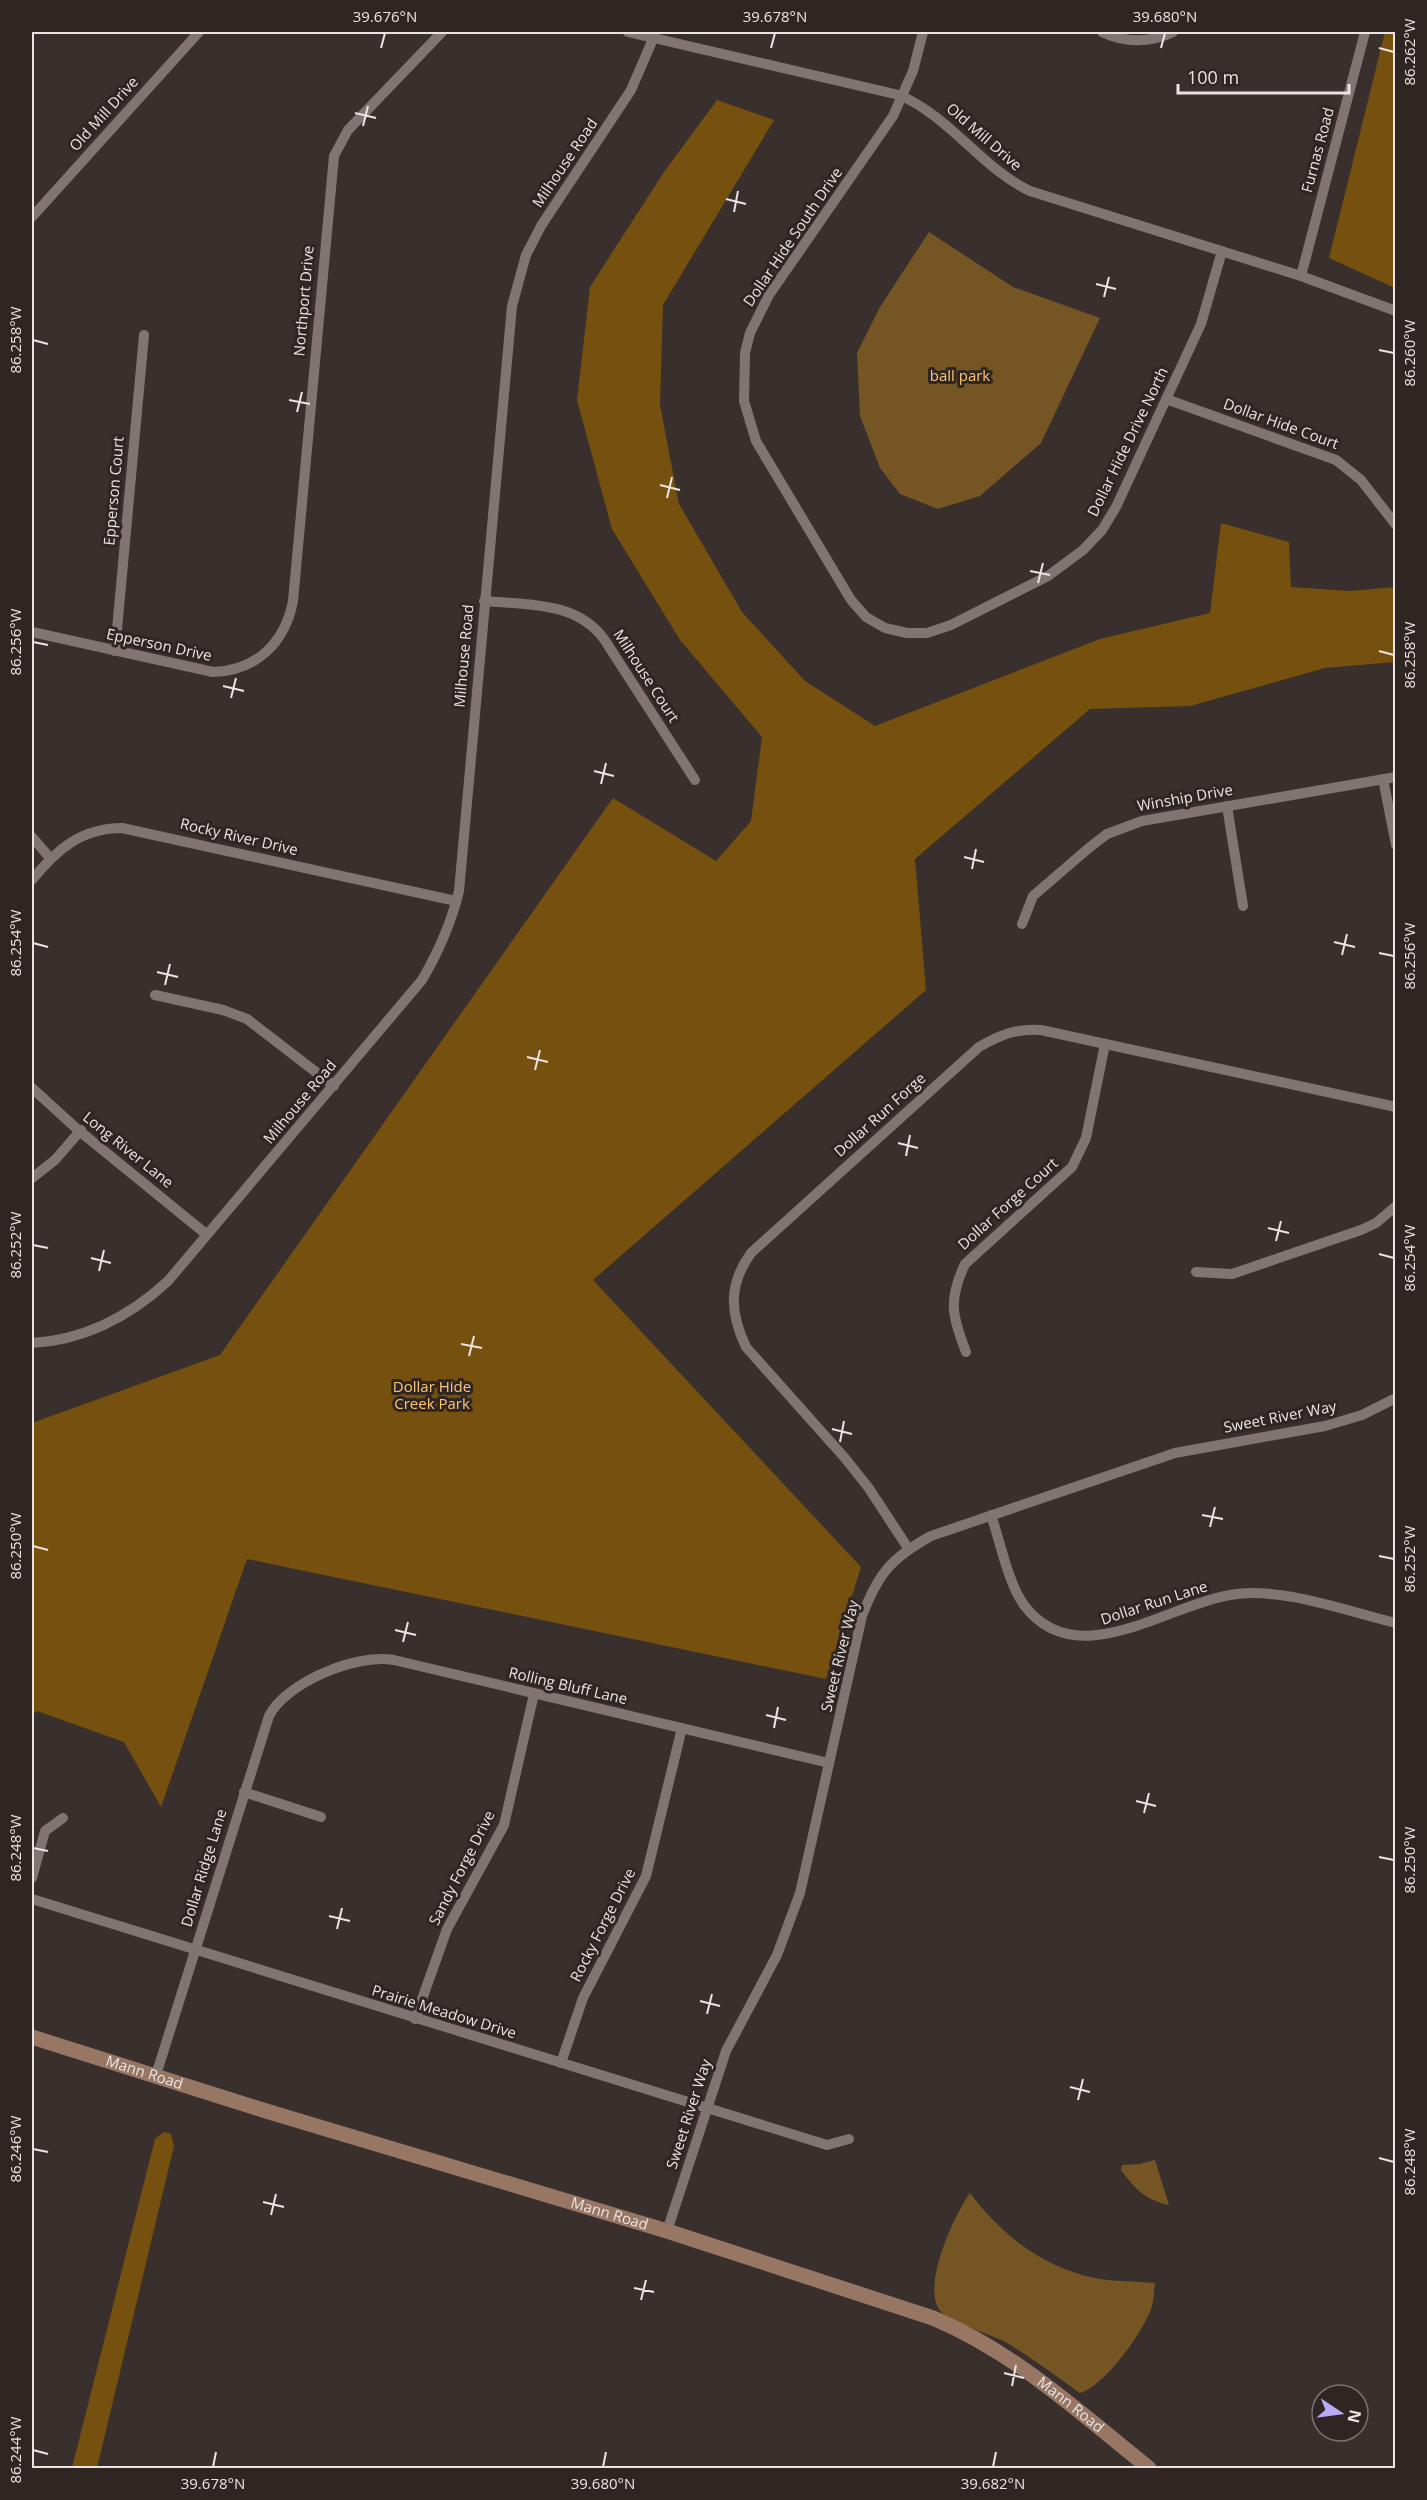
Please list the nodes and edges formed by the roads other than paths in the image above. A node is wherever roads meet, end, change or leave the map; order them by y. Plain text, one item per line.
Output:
1 (199, 32) edge
2 (442, 32) edge
3 (628, 32) edge
4 (923, 32) edge
5 (1102, 32) edge
6 (1173, 32) edge
7 (1365, 32) edge
8 (656, 35) edge
9 (903, 96) junction
10 (32, 217) edge
11 (1222, 251) junction
12 (1301, 276) junction
13 (1395, 311) edge
14 (144, 335) dead end
15 (1166, 399) junction
16 (1395, 525) edge
17 (484, 601) junction
18 (291, 614) joint
19 (32, 632) edge
20 (902, 633) joint
21 (115, 651) junction
22 (1395, 777) edge
23 (1383, 779) junction
24 (695, 780) dead end
25 (1227, 806) junction
26 (32, 837) edge
27 (1395, 845) edge
28 (50, 858) junction
29 (32, 880) edge
30 (456, 901) junction
31 (1243, 906) dead end
32 (1022, 924) dead end
33 (155, 994) dead end
34 (1105, 1044) junction
35 (334, 1086) junction
36 (32, 1088) edge
37 (1395, 1107) edge
38 (81, 1130) junction
39 (32, 1178) edge
40 (1395, 1206) edge
41 (206, 1234) junction
42 (1196, 1272) dead end
43 (32, 1343) edge
44 (966, 1352) dead end
45 (1395, 1398) edge
46 (991, 1515) junction
47 (908, 1548) junction
48 (1395, 1623) edge
49 (304, 1685) joint
50 (534, 1694) junction
51 (682, 1728) junction
52 (830, 1763) junction
53 (243, 1792) junction
54 (321, 1817) dead end
55 (63, 1818) dead end
56 (32, 1878) edge
57 (32, 1899) edge
58 (194, 1949) junction
59 (415, 2019) junction
60 (32, 2037) edge
61 (561, 2063) junction
62 (156, 2075) junction
63 (708, 2108) junction
64 (849, 2139) dead end
65 (667, 2231) junction
66 (1149, 2469) edge

1 - 10 street, Old Mill Drive
2 - 18 street, Northport Drive
3 - 8 street, Old Mill Drive
4 - 9 street, Dollar Hide South Drive
5 - 6 street
7 - 12 street, Furnas Road
8 - 9 street, Old Mill Drive
8 - 17 street, Milhouse Road
9 - 11 street, Old Mill Drive
9 - 20 street, Dollar Hide South Drive
11 - 12 street, Old Mill Drive
11 - 15 street, Dollar Hide Drive North
12 - 13 street
14 - 21 street, Epperson Court
15 - 16 street, Dollar Hide Court
15 - 20 street, Dollar Hide Drive North
17 - 24 street, Milhouse Court
17 - 30 street, Milhouse Road
18 - 21 street, Epperson Drive
19 - 21 street, Epperson Drive
22 - 23 street, Winship Drive
23 - 25 street, Winship Drive
23 - 27 street
25 - 31 street
25 - 32 street, Winship Drive
26 - 28 street
28 - 29 street, Rocky River Drive
28 - 30 street, Rocky River Drive
30 - 35 street, Milhouse Road
33 - 35 street
34 - 37 street, Dollar Run Forge
34 - 44 street, Dollar Forge Court
34 - 47 street, Dollar Run Forge
35 - 41 street, Milhouse Road
36 - 38 street, Long River Lane
38 - 39 street
38 - 41 street, Long River Lane
40 - 42 street
41 - 43 street, Milhouse Road
45 - 46 street, Sweet River Way
46 - 47 street, Sweet River Way
46 - 48 street, Dollar Run Lane
47 - 52 street, Sweet River Way
49 - 50 street, Rolling Bluff Lane
49 - 53 street, Dollar Ridge Lane
50 - 51 street, Rolling Bluff Lane
50 - 59 street, Sandy Forge Drive
51 - 52 street, Rolling Bluff Lane
51 - 61 street, Rocky Forge Drive
52 - 63 street, Sweet River Way
53 - 54 street
53 - 58 street, Dollar Ridge Lane
55 - 56 street
57 - 58 street, Prairie Meadow Drive
58 - 59 street, Prairie Meadow Drive
58 - 62 street, Dollar Ridge Lane
59 - 61 street, Prairie Meadow Drive
60 - 62 main road, Mann Road
61 - 63 street, Prairie Meadow Drive
62 - 65 main road, Mann Road
63 - 64 street, Prairie Meadow Drive
63 - 65 street, Sweet River Way
65 - 66 main road, Mann Road

